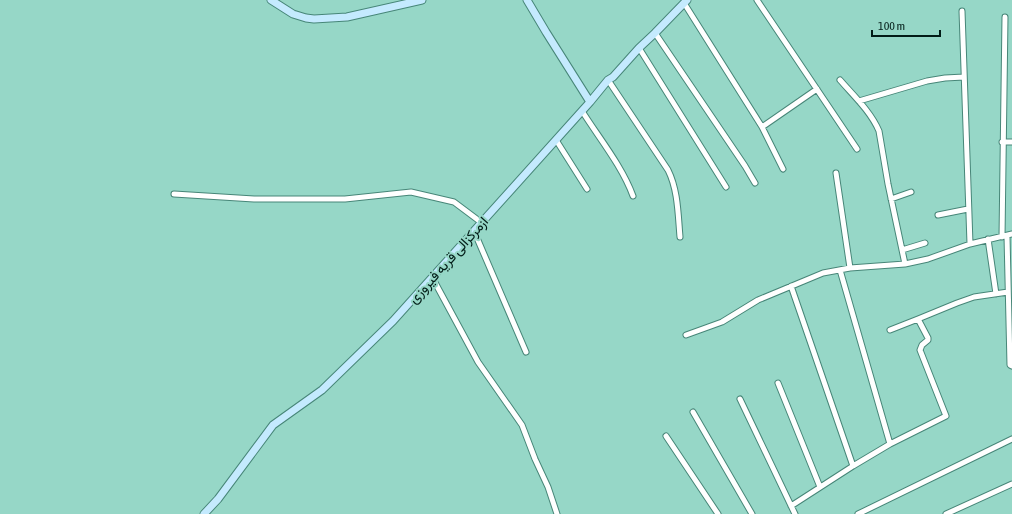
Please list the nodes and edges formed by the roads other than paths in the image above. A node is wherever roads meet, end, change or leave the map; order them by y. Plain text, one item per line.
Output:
1 (271, 0) edge
2 (422, 0) edge
3 (527, 0) edge
4 (757, 0) edge
5 (408, 1) edge
6 (686, 2) edge
7 (962, 11) dead end
8 (1005, 17) dead end
9 (655, 33) junction
10 (639, 48) junction
11 (964, 76) junction
12 (608, 80) junction
13 (840, 80) dead end
14 (816, 89) junction
15 (859, 101) junction
16 (590, 102) junction
17 (582, 111) junction
18 (762, 127) junction
19 (556, 140) junction
20 (1002, 142) junction
21 (1012, 142) edge
22 (857, 149) dead end
23 (783, 169) dead end
24 (836, 173) dead end
25 (755, 183) dead end
26 (726, 187) dead end
27 (587, 189) dead end
28 (911, 192) dead end
29 (174, 194) dead end
30 (633, 196) dead end
31 (891, 199) junction
32 (968, 208) junction
33 (938, 215) dead end
34 (482, 223) junction
35 (474, 231) junction
36 (1007, 235) edge
37 (680, 237) dead end
38 (988, 239) junction
39 (925, 243) dead end
40 (970, 244) junction
41 (902, 250) junction
42 (905, 264) junction
43 (850, 268) junction
44 (840, 270) junction
45 (432, 277) junction
46 (792, 286) junction
47 (1008, 292) junction
48 (996, 294) junction
49 (918, 320) junction
50 (890, 330) dead end
51 (686, 335) dead end
52 (526, 352) dead end
53 (1012, 366) edge
54 (778, 382) dead end
55 (740, 399) dead end
56 (693, 412) dead end
57 (666, 436) dead end
58 (1012, 439) edge
59 (890, 444) junction
60 (852, 466) junction
61 (1012, 484) edge
62 (820, 487) junction
63 (791, 506) junction
64 (204, 514) edge
65 (556, 514) edge
66 (718, 514) edge
67 (752, 514) edge
68 (794, 514) edge
69 (858, 514) edge
70 (946, 514) edge

1 - 5 main road
2 - 5 main road
3 - 16 main road
4 - 14 street
6 - 9 main road, ازمرکزالی قریه فیروزی
6 - 18 street
7 - 11 street
8 - 20 street
9 - 10 main road, ازمرکزالی قریه فیروزی
9 - 25 street
10 - 12 main road, ازمرکزالی قریه فیروزی
10 - 26 street
11 - 15 street
11 - 32 street
12 - 16 main road, ازمرکزالی قریه فیروزی
12 - 37 street
13 - 15 street
14 - 18 street
14 - 22 street
15 - 31 street
16 - 17 main road, ازمرکزالی قریه فیروزی
17 - 19 main road, ازمرکزالی قریه فیروزی
17 - 30 street
18 - 23 street
19 - 27 street
19 - 34 main road, ازمرکزالی قریه فیروزی
20 - 21 street
20 - 36 street
24 - 43 street
28 - 31 street
29 - 34 street
31 - 41 street
32 - 33 street
32 - 40 street
34 - 35 main road, ازمرکزالی قریه فیروزی
35 - 45 main road, ازمرکزالی قریه فیروزی
35 - 52 street
36 - 38 street
36 - 47 street
38 - 40 street
38 - 48 street
39 - 41 street
40 - 42 street
41 - 42 street
42 - 43 street
43 - 44 street
44 - 46 street
44 - 59 street
45 - 64 main road, ازمرکزالی قریه فیروزی
45 - 65 street
46 - 51 street
46 - 60 street
47 - 48 street
47 - 53 street
48 - 49 street
49 - 50 street
49 - 59 street
54 - 62 street
55 - 63 street
56 - 67 street
57 - 66 street
58 - 69 street
59 - 60 street
60 - 62 street
61 - 70 street
62 - 63 street
63 - 68 street

